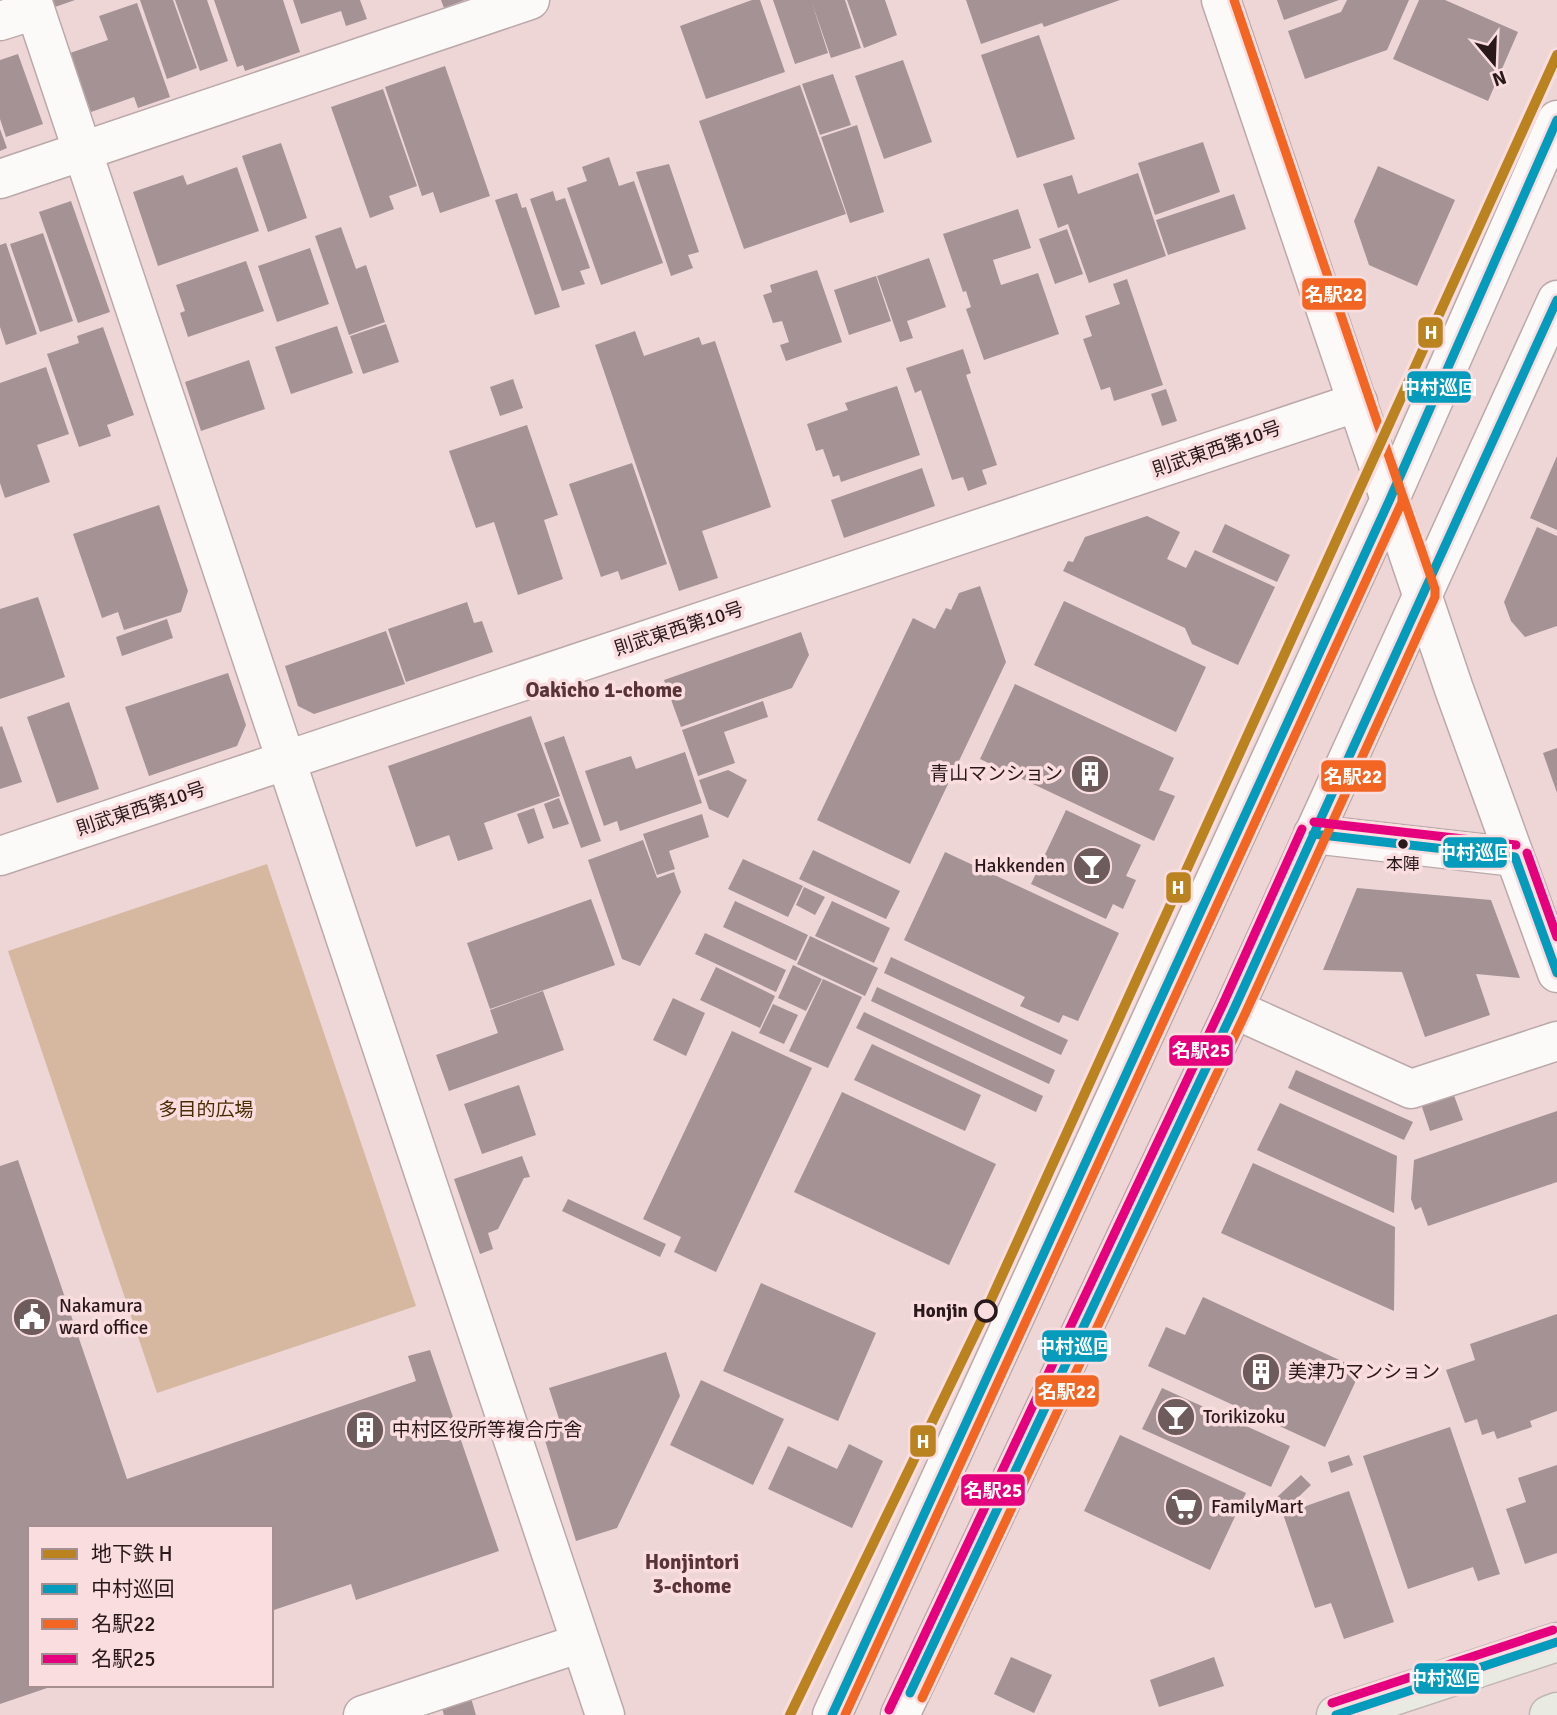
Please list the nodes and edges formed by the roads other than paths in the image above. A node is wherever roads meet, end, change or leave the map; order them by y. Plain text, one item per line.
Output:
1 (530, 0) edge
2 (1221, 0) edge
3 (22, 10) edge
4 (1557, 120) edge
5 (82, 153) junction
6 (0, 179) edge
7 (1557, 300) edge
8 (1358, 402) junction
9 (1390, 499) junction
10 (1423, 593) junction
11 (285, 761) junction
12 (1313, 834) junction
13 (0, 856) edge
14 (1515, 857) junction
15 (1555, 962) edge
16 (1234, 1009) junction
17 (1557, 1041) edge
18 (581, 1643) junction
19 (1557, 1643) edge
20 (1557, 1712) edge
21 (363, 1715) edge
22 (605, 1715) edge
23 (832, 1715) edge
24 (900, 1715) edge
25 (1336, 1715) edge
26 (1549, 1715) edge

1 - 5 street
2 - 8 street
3 - 5 street
4 - 9 street
5 - 6 street
5 - 11 street
7 - 10 street
8 - 9 street
8 - 11 street, 則武東西第10号
9 - 10 street
9 - 23 street
10 - 12 street
10 - 14 street
11 - 13 street, 則武東西第10号
11 - 18 street
12 - 14 street
12 - 16 street
14 - 15 street
16 - 17 street
16 - 24 street
18 - 21 street
18 - 22 street
19 - 25 main road
20 - 26 main road

